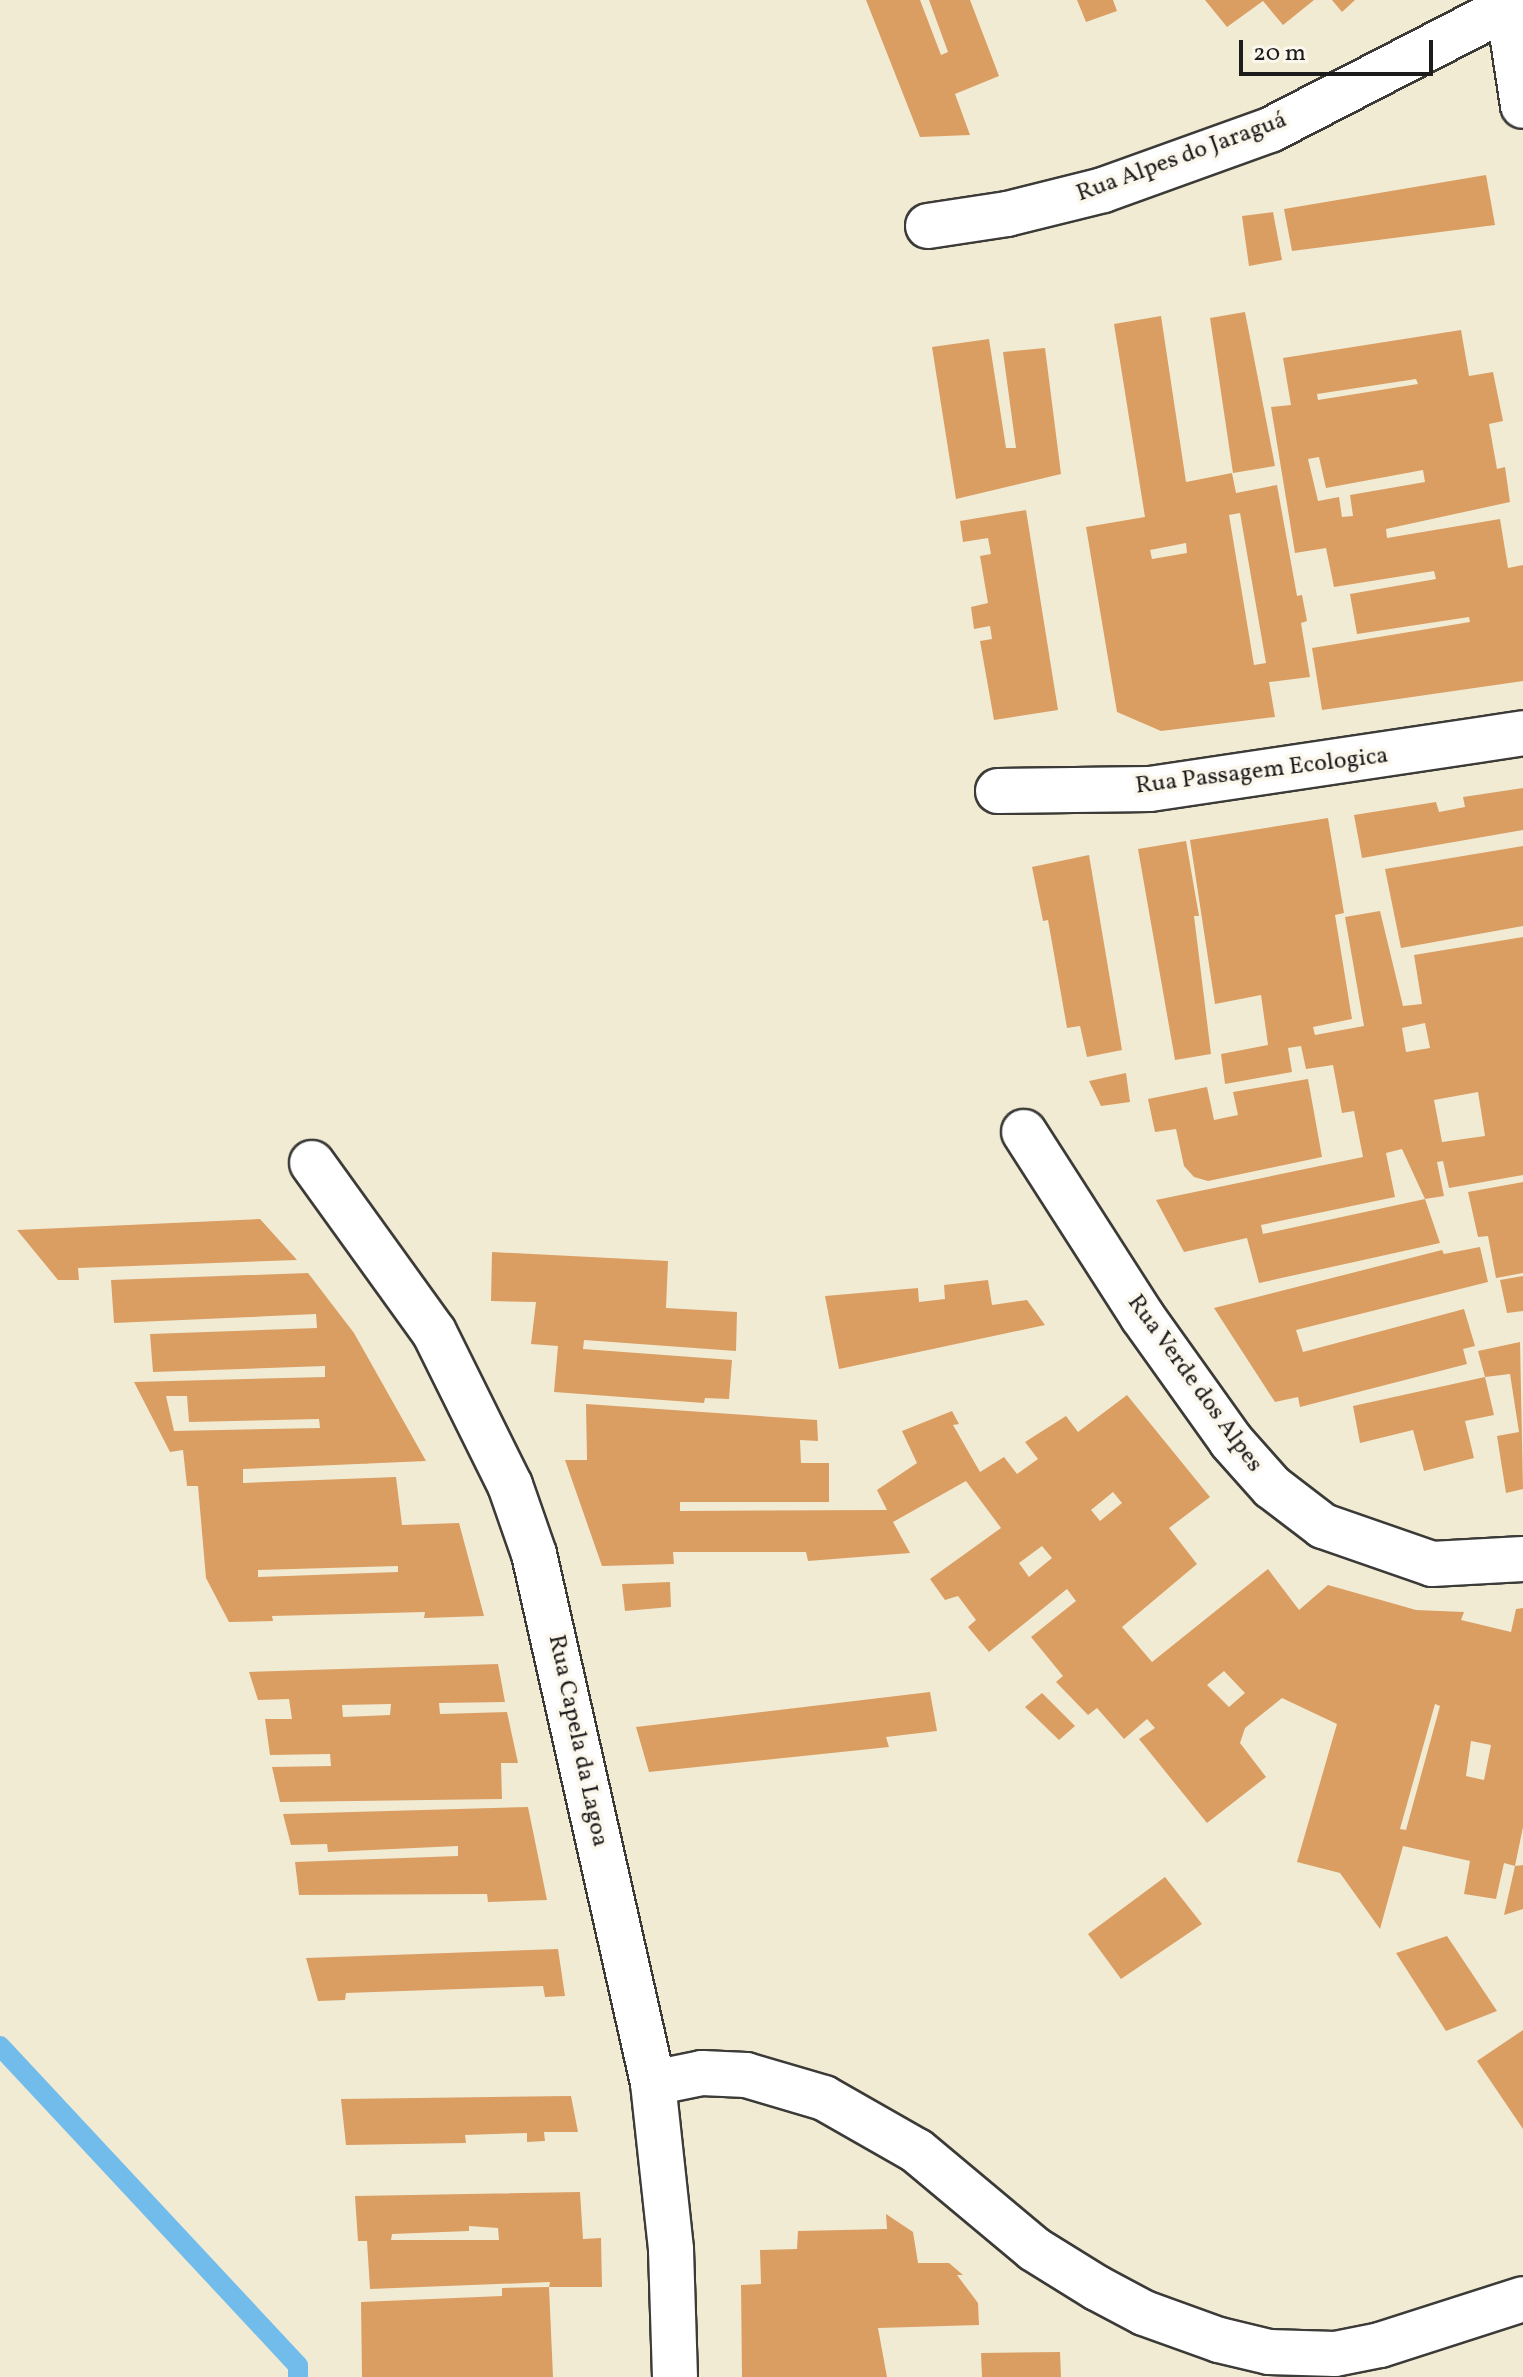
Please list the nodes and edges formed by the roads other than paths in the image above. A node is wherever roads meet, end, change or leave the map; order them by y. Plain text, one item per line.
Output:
1 (1507, 3) edge
2 (1523, 106) edge
3 (928, 226) dead end
4 (1523, 733) edge
5 (998, 791) dead end
6 (1024, 1132) dead end
7 (312, 1163) dead end
8 (1523, 1559) edge
9 (653, 2083) junction
10 (1523, 2299) edge
11 (1292, 2365) edge
12 (675, 2377) edge

1 - 2 street
1 - 3 street, Rua Alpes do Jaraguá
4 - 5 street, Rua Passagem Ecologica
6 - 8 street, Rua Verde dos Alpes
7 - 9 street, Rua Capela da Lagoa
9 - 11 street
9 - 12 street, Rua Capela da Lagoa
10 - 11 street

